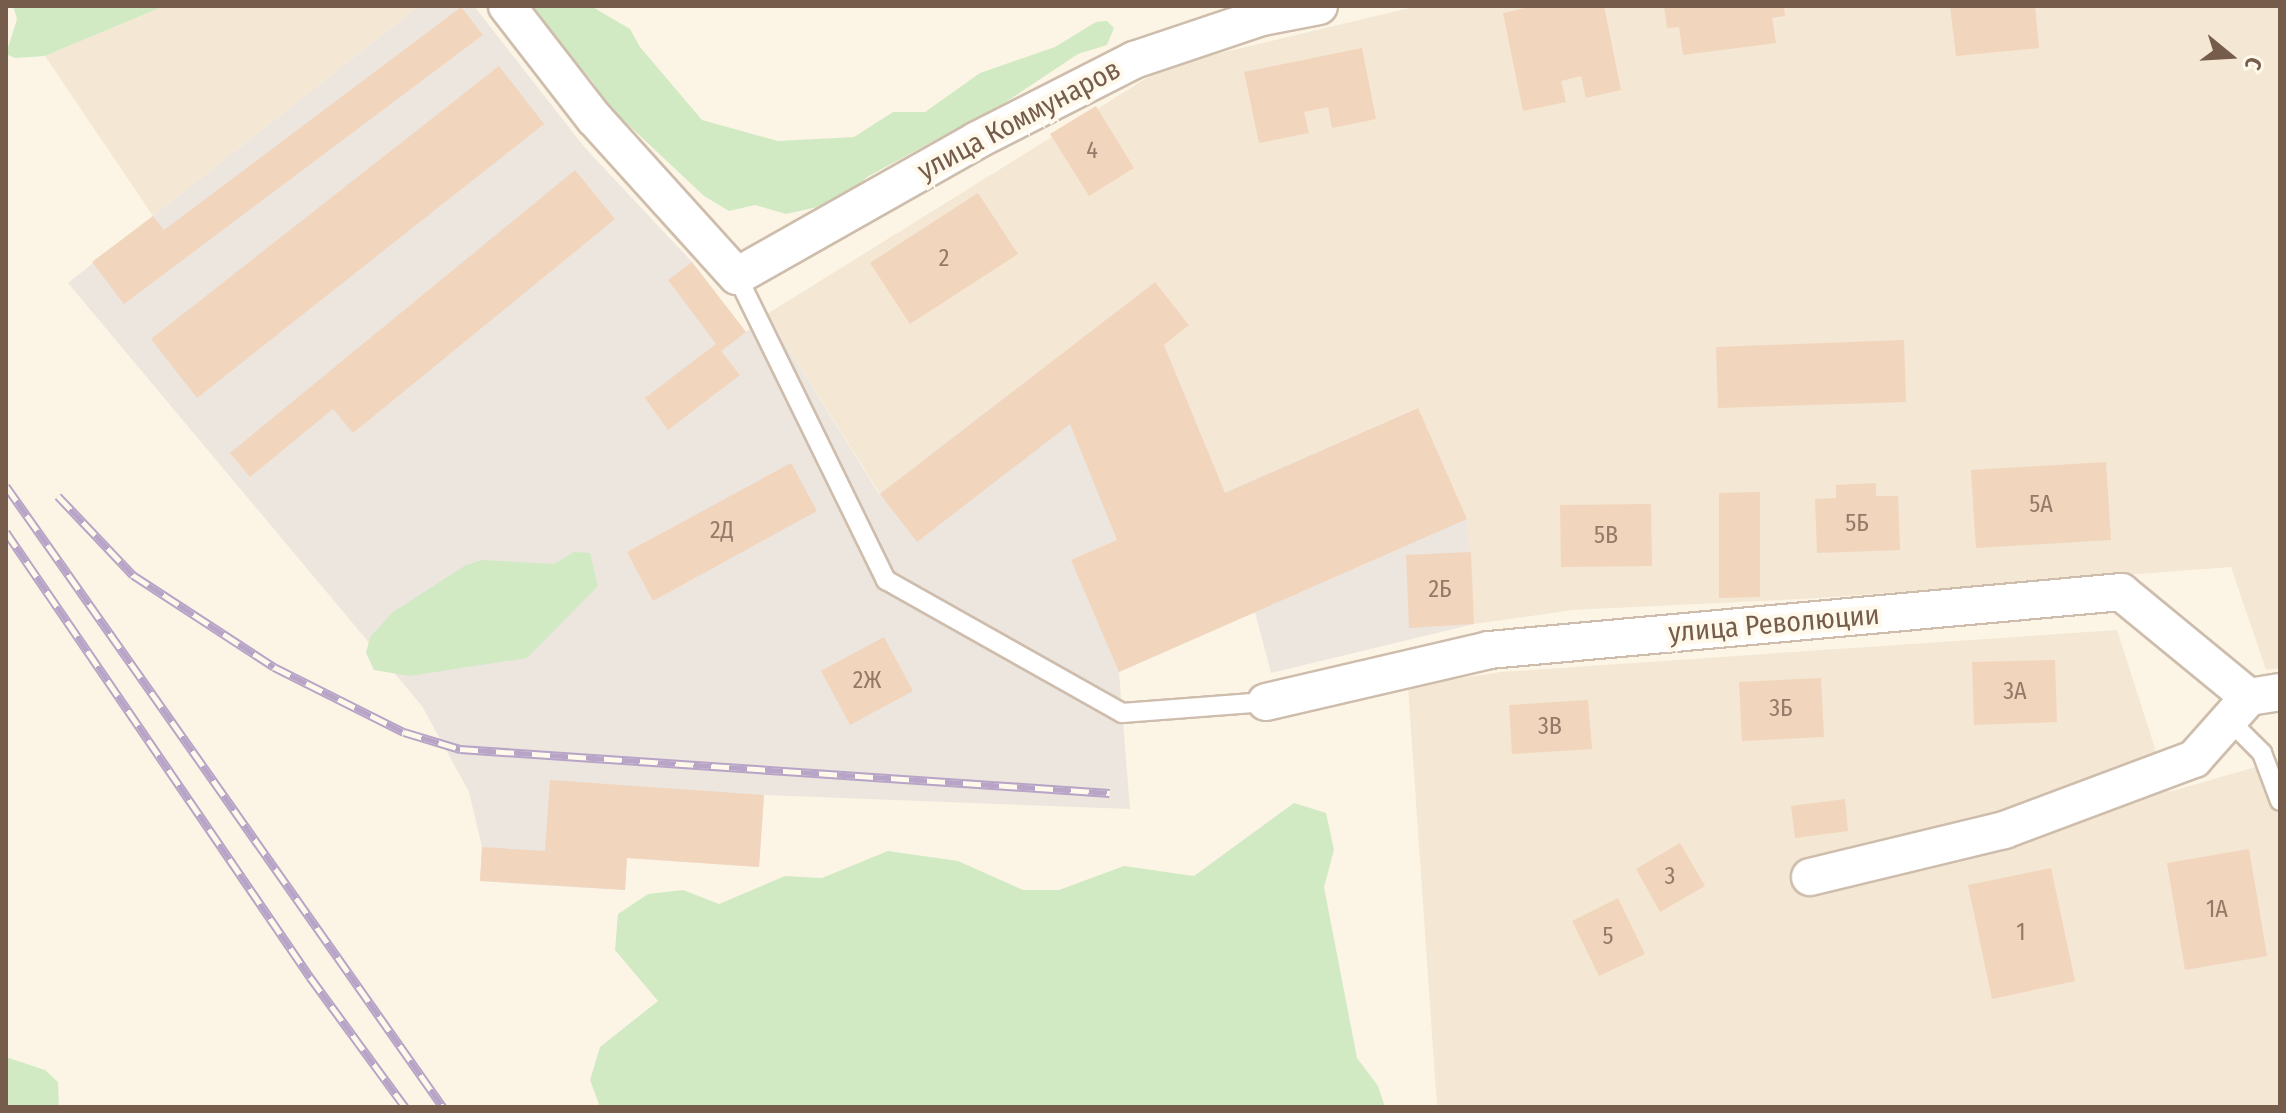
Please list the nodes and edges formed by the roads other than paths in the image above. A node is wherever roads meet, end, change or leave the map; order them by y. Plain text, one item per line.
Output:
1 (507, 6) edge
2 (1319, 6) edge
3 (737, 276) junction
4 (1266, 702) joint
5 (2253, 703) edge
6 (2280, 801) edge
7 (1810, 877) dead end

1 - 3 street
2 - 3 street, улица Коммунаров
3 - 4 lane
4 - 5 street, улица Революции
5 - 6 lane
5 - 7 street

